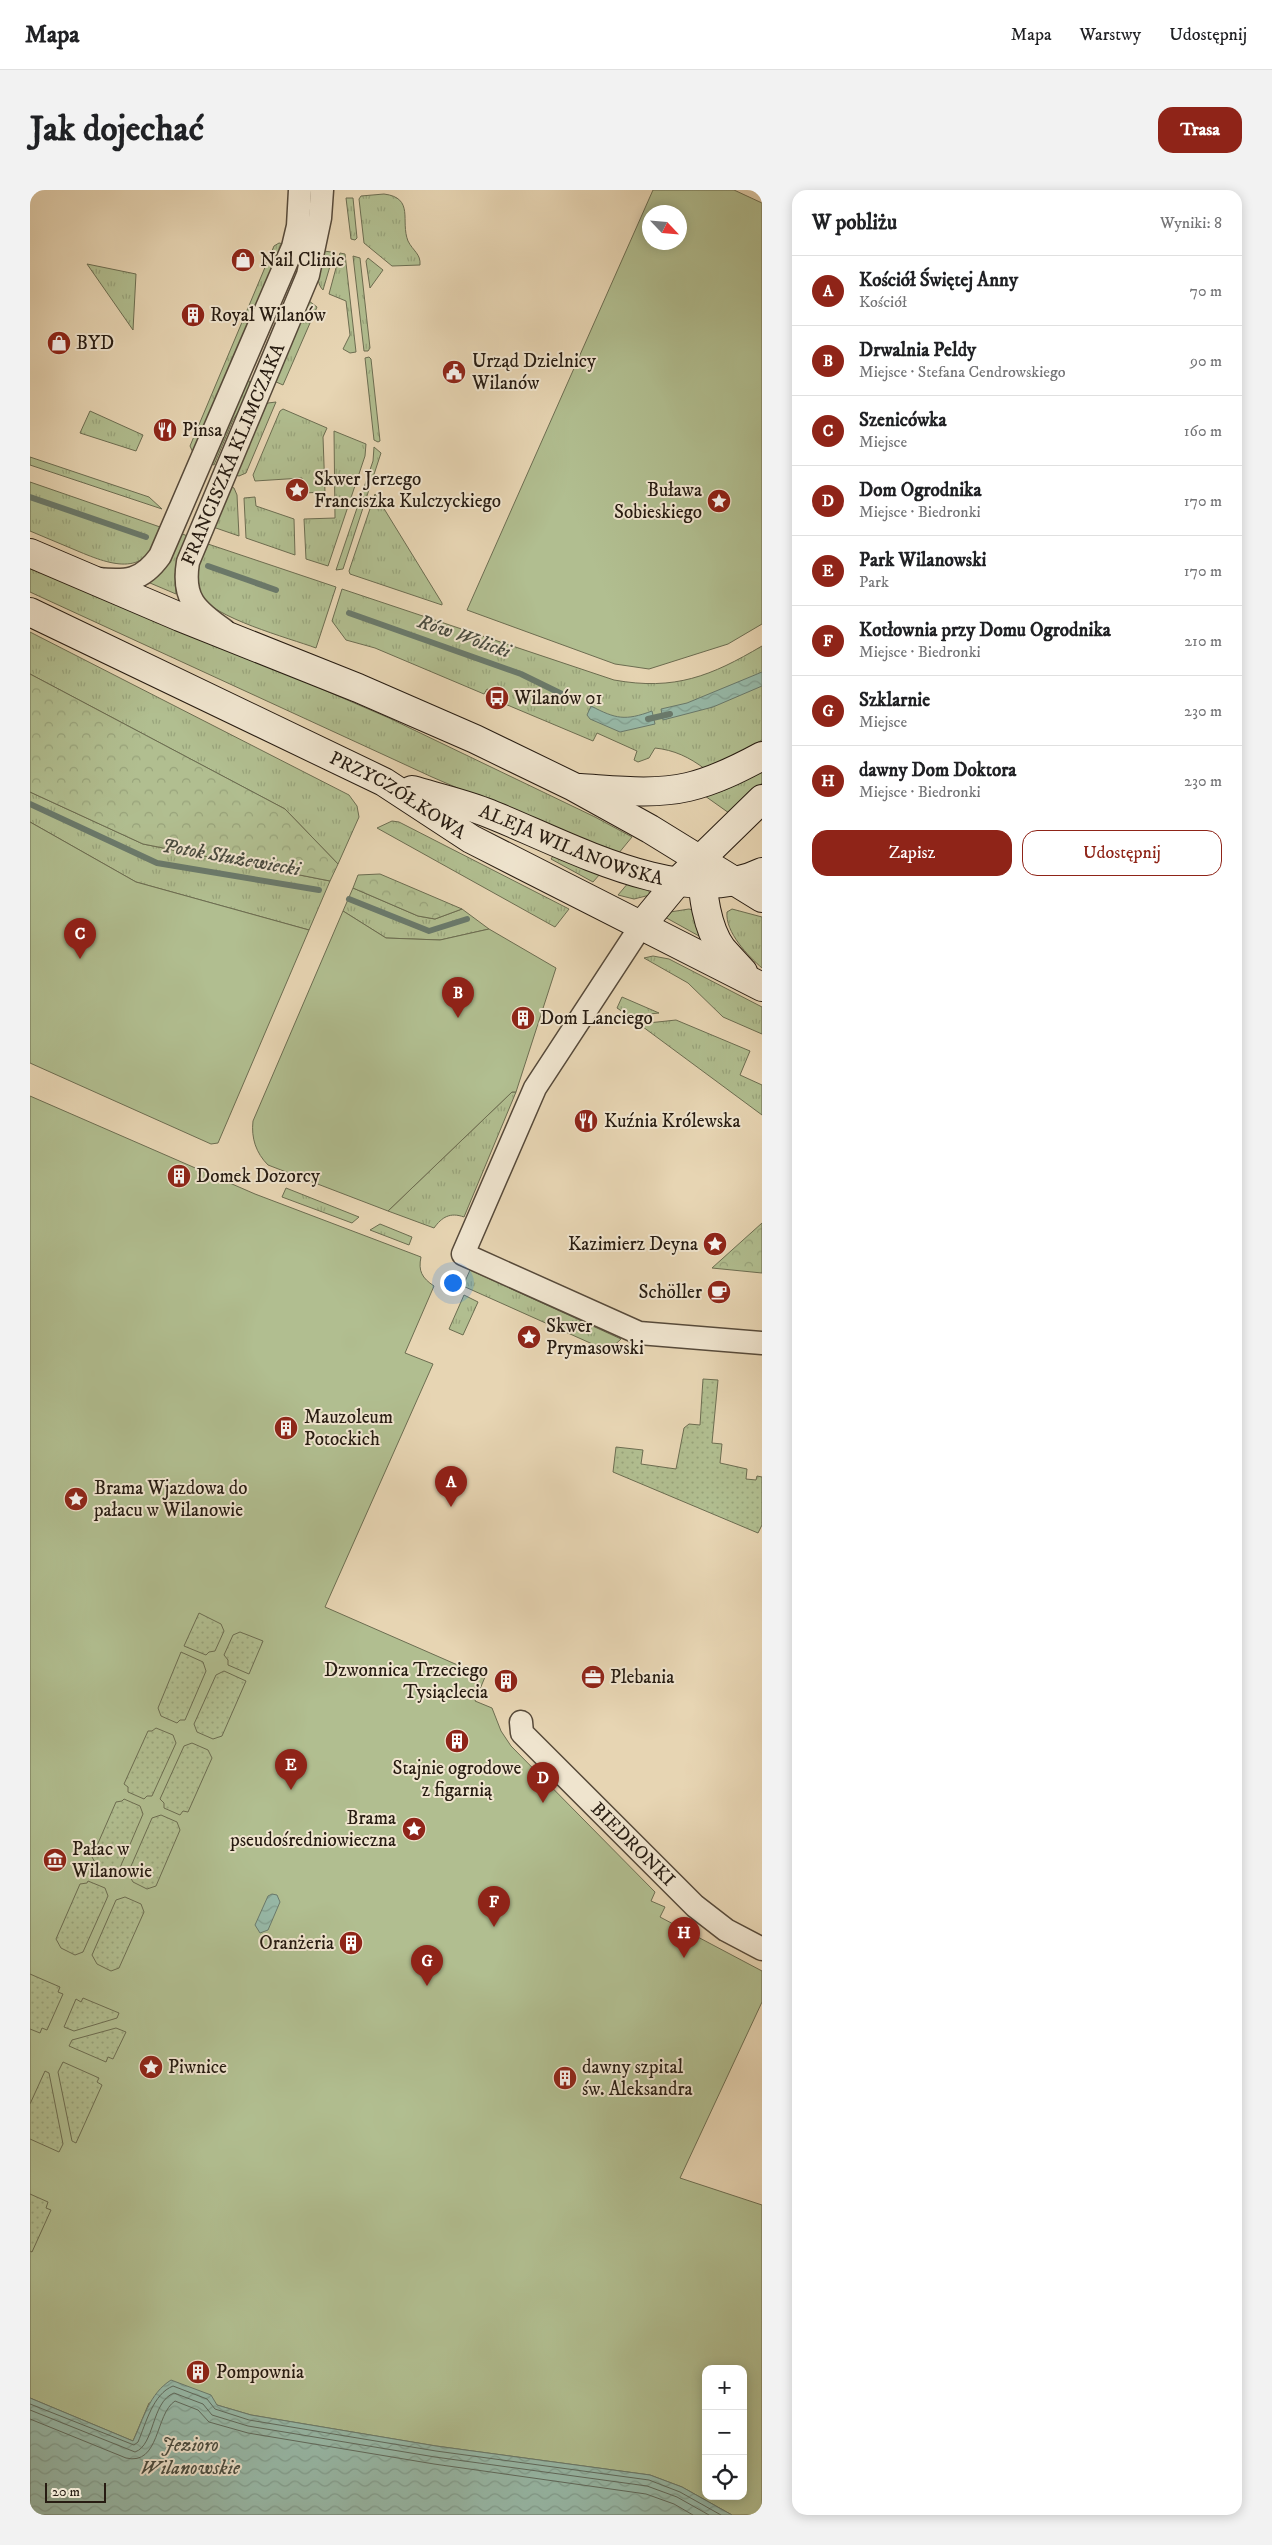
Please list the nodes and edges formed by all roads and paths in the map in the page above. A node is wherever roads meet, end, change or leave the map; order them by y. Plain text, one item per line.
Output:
1 (300, 190) edge
2 (322, 190) edge
3 (30, 552) edge
4 (91, 578) junction
5 (30, 612) edge
6 (241, 641) junction
7 (762, 756) edge
8 (384, 782) junction
9 (574, 787) junction
10 (762, 798) edge
11 (762, 872) edge
12 (694, 874) junction
13 (736, 882) junction
14 (762, 898) edge
15 (641, 926) junction
16 (757, 985) edge
17 (762, 1343) edge
18 (521, 1722) dead end
19 (762, 1949) edge

1 - 4 street, FRANCISZKA KLIMCZAKA
2 - 6 street, FRANCISZKA KLIMCZAKA
3 - 4 main road
4 - 6 main road
5 - 8 main road, PRZYCZÓŁKOWA
6 - 9 main road
7 - 9 main road
8 - 12 main road, ALEJA WILANOWSKA
8 - 15 main road, PRZYCZÓŁKOWA
9 - 12 main road
10 - 12 main road
11 - 13 main road
12 - 13 main road
12 - 15 main road
12 - 16 main road
13 - 14 main road
15 - 16 main road, PRZYCZÓŁKOWA
15 - 17 street
18 - 19 street, BIEDRONKI

